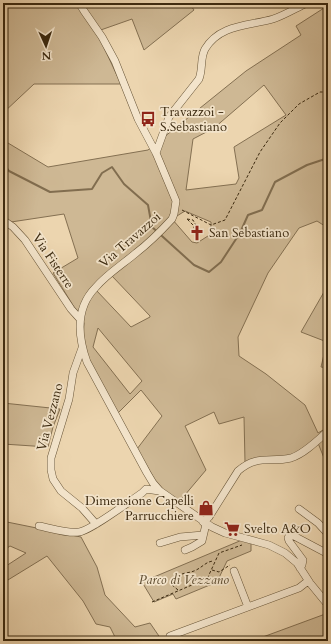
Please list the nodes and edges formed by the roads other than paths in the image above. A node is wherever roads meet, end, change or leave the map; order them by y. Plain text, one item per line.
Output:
1 (79, 3) edge
2 (307, 3) edge
3 (156, 153) junction
4 (3, 220) edge
5 (80, 319) junction
6 (82, 348) junction
7 (328, 430) edge
8 (160, 491) junction
9 (299, 509) dead end
10 (205, 523) junction
11 (96, 524) junction
12 (39, 526) dead end
13 (328, 534) edge
14 (204, 535) junction
15 (188, 536) junction
16 (160, 544) dead end
17 (328, 554) edge
18 (300, 568) junction
19 (234, 571) road end
20 (308, 581) junction
21 (328, 604) edge
22 (248, 607) junction
23 (170, 636) dead end

1 - 3 street
2 - 3 street
3 - 5 street, Via Travazzoi
4 - 5 street, Via Fisterre
5 - 6 street, Via Vezzano
6 - 8 street, Via Vezzano
6 - 11 street, Via Vezzano
7 - 10 street
8 - 10 street, Via Vezzano
8 - 11 street
9 - 13 street
10 - 14 street
10 - 18 street, Via Vezzano
11 - 12 street
14 - 15 street
14 - 15 street
15 - 16 street
17 - 18 street, Via Vezzano
18 - 20 street, Via Vezzano
19 - 22 street
20 - 21 street, Via Vezzano
20 - 22 street
22 - 23 street

